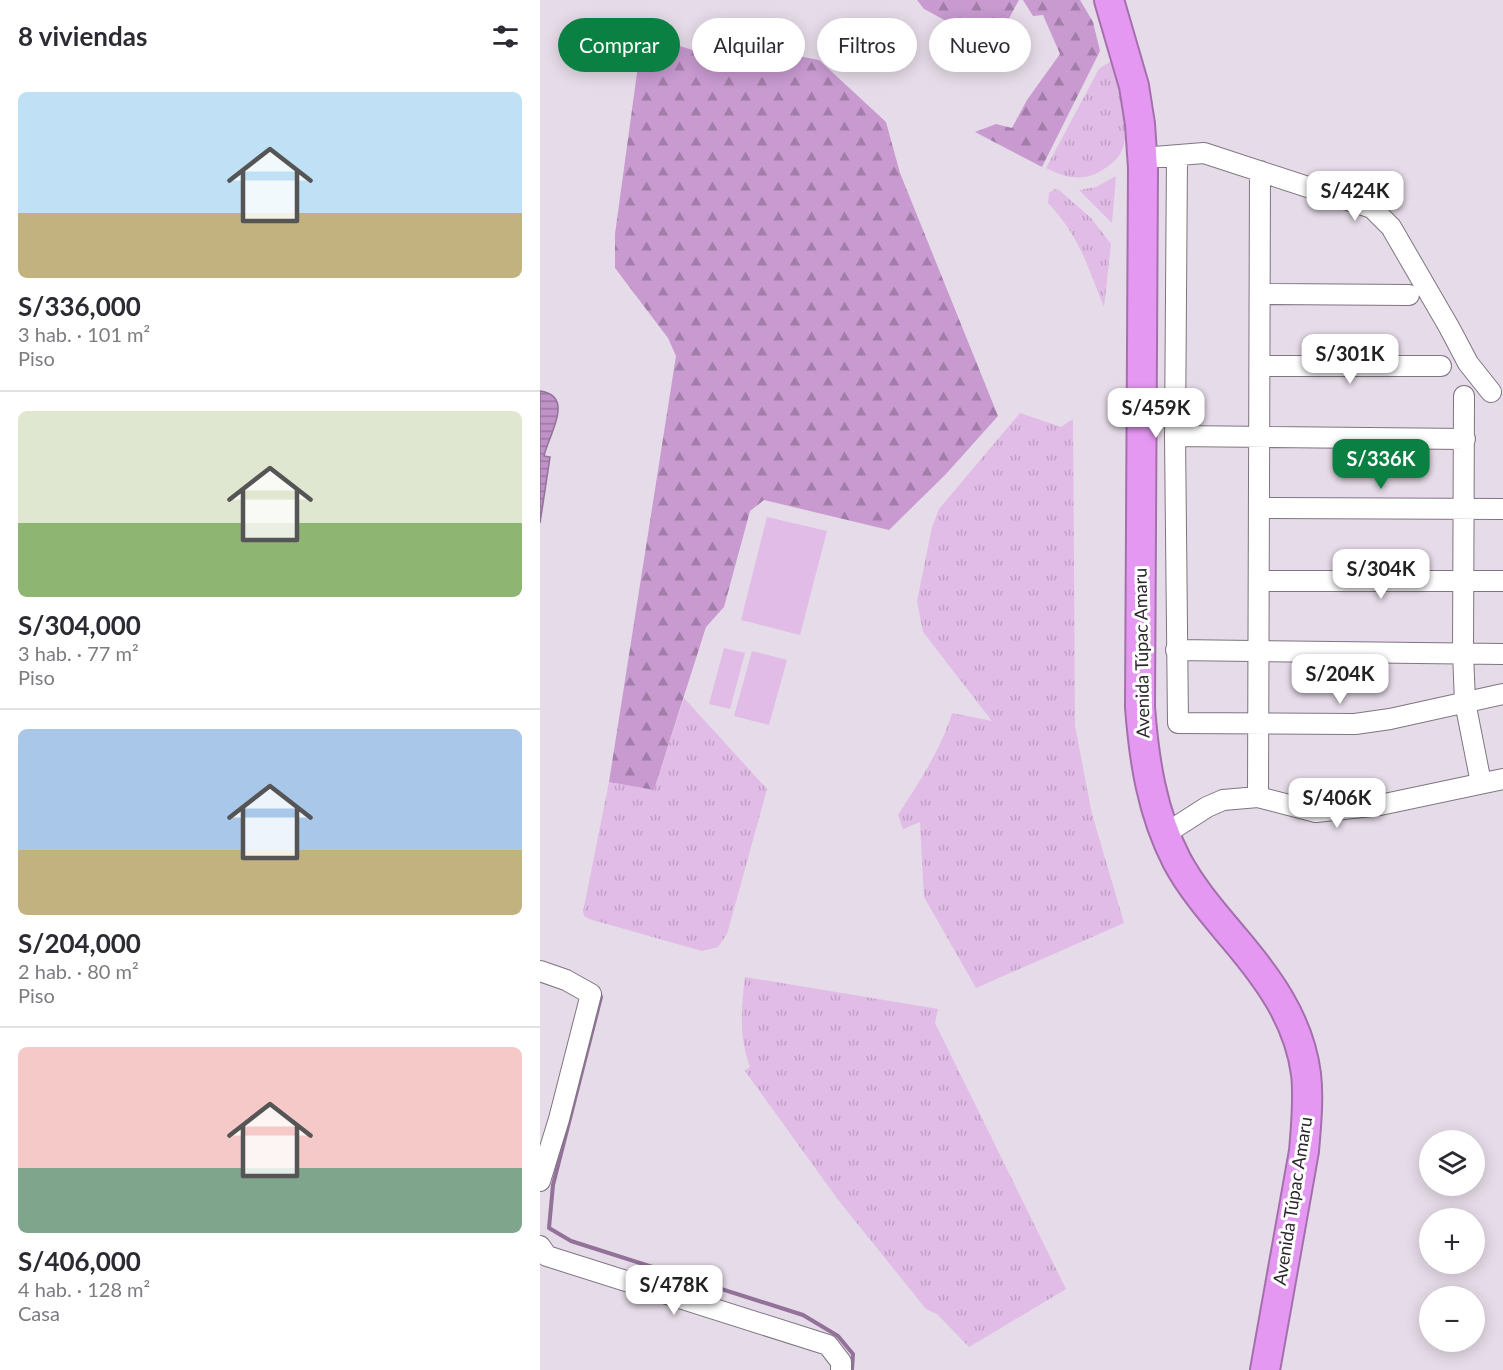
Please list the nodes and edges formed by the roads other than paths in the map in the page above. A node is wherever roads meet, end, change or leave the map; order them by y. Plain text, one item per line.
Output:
1 (1109, 0) edge
2 (1177, 156) junction
3 (1142, 159) junction
4 (1260, 171) junction
5 (1260, 294) junction
6 (1409, 295) dead end
7 (1260, 366) junction
8 (1441, 366) dead end
9 (1491, 392) dead end
10 (1464, 396) dead end
11 (1175, 436) junction
12 (1259, 436) junction
13 (1465, 439) junction
14 (1259, 508) junction
15 (1465, 509) junction
16 (1503, 509) edge
17 (1259, 580) junction
18 (1464, 581) junction
19 (1503, 581) edge
20 (1176, 650) junction
21 (1258, 651) junction
22 (1463, 653) junction
23 (1503, 654) edge
24 (1503, 694) edge
25 (1466, 702) junction
26 (1258, 723) junction
27 (1503, 779) edge
28 (1481, 783) junction
29 (1258, 797) junction
30 (1165, 834) junction
31 (540, 971) edge
32 (540, 1181) edge
33 (540, 1246) edge
34 (841, 1370) edge
35 (1265, 1370) edge

1 - 3 highway, Avenida Túpac Amaru
2 - 3 street
2 - 4 street
2 - 11 street
3 - 30 highway, Avenida Túpac Amaru
4 - 5 street
4 - 9 street
5 - 6 street
5 - 7 street
7 - 8 street
7 - 12 street
10 - 13 street
11 - 12 street
11 - 20 street
12 - 13 street
12 - 14 street
13 - 15 street
14 - 15 street
14 - 17 street
15 - 16 street
15 - 18 street
17 - 18 street
17 - 21 street
18 - 19 street
18 - 22 street
20 - 21 street
20 - 26 street
21 - 22 street
21 - 26 street
22 - 23 street
22 - 25 street
24 - 25 street
25 - 26 street
25 - 28 street
26 - 29 street
27 - 28 street
28 - 29 street
29 - 30 street
30 - 35 highway, Avenida Túpac Amaru
31 - 32 street
33 - 34 street

